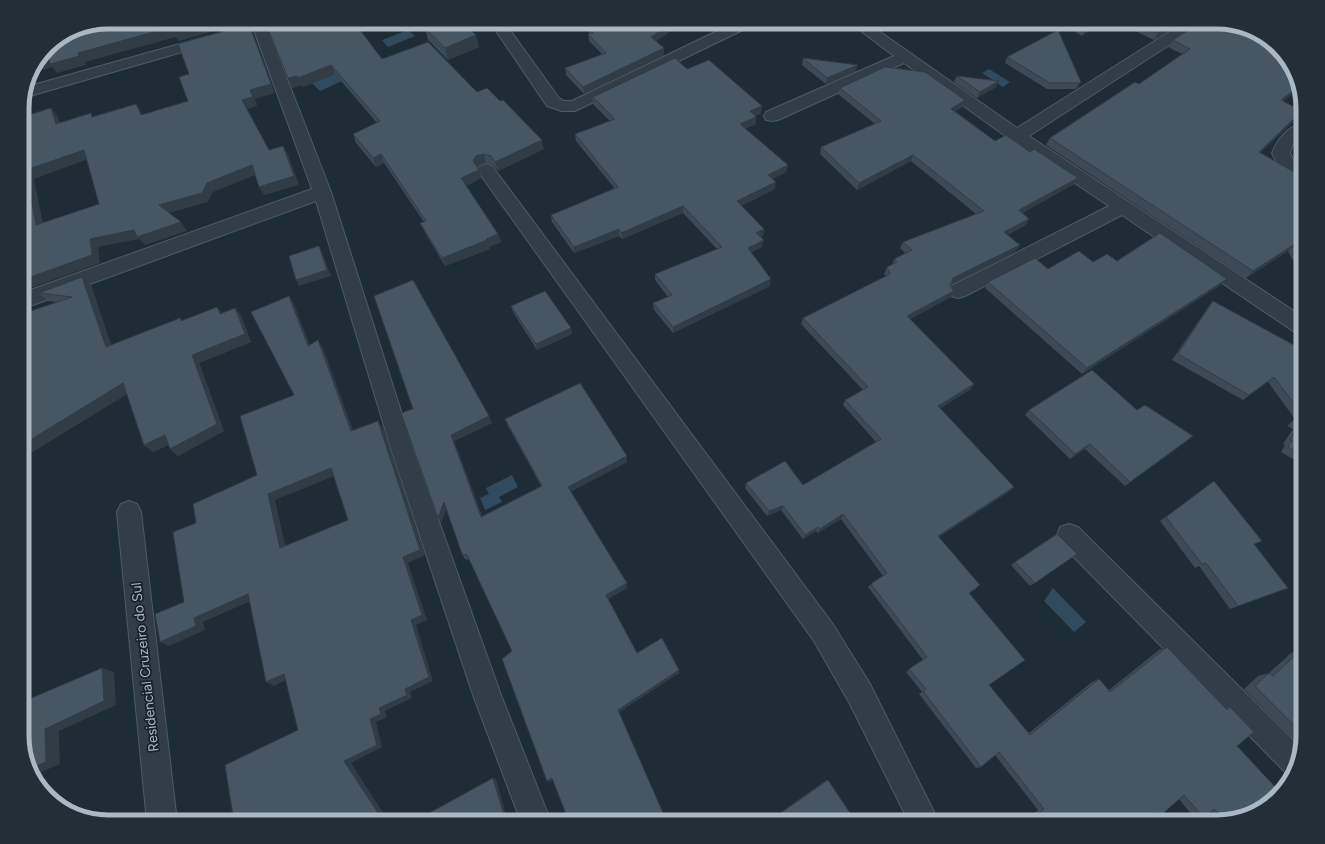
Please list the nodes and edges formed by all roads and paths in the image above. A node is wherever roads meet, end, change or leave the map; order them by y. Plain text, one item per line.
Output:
1 (255, 29) edge
2 (502, 29) edge
3 (734, 29) edge
4 (866, 29) edge
5 (1184, 29) edge
6 (221, 36) edge
7 (905, 57) junction
8 (31, 91) edge
9 (772, 116) dead end
10 (1296, 133) edge
11 (1017, 136) junction
12 (486, 170) dead end
13 (1296, 172) edge
14 (322, 192) junction
15 (1122, 207) junction
16 (958, 291) dead end
17 (29, 298) edge
18 (1296, 322) edge
19 (129, 512) dead end
20 (1069, 535) dead end
21 (1292, 759) edge
22 (161, 815) edge
23 (533, 815) edge
24 (920, 815) edge

1 - 14 street
2 - 3 street
4 - 7 street
5 - 11 street
6 - 8 street
7 - 9 street
7 - 11 street
10 - 13 street
11 - 15 street
12 - 24 street
14 - 17 street
14 - 23 street
15 - 16 street
15 - 18 street
19 - 22 street, Residencial Cruzeiro do Sul
20 - 21 street

